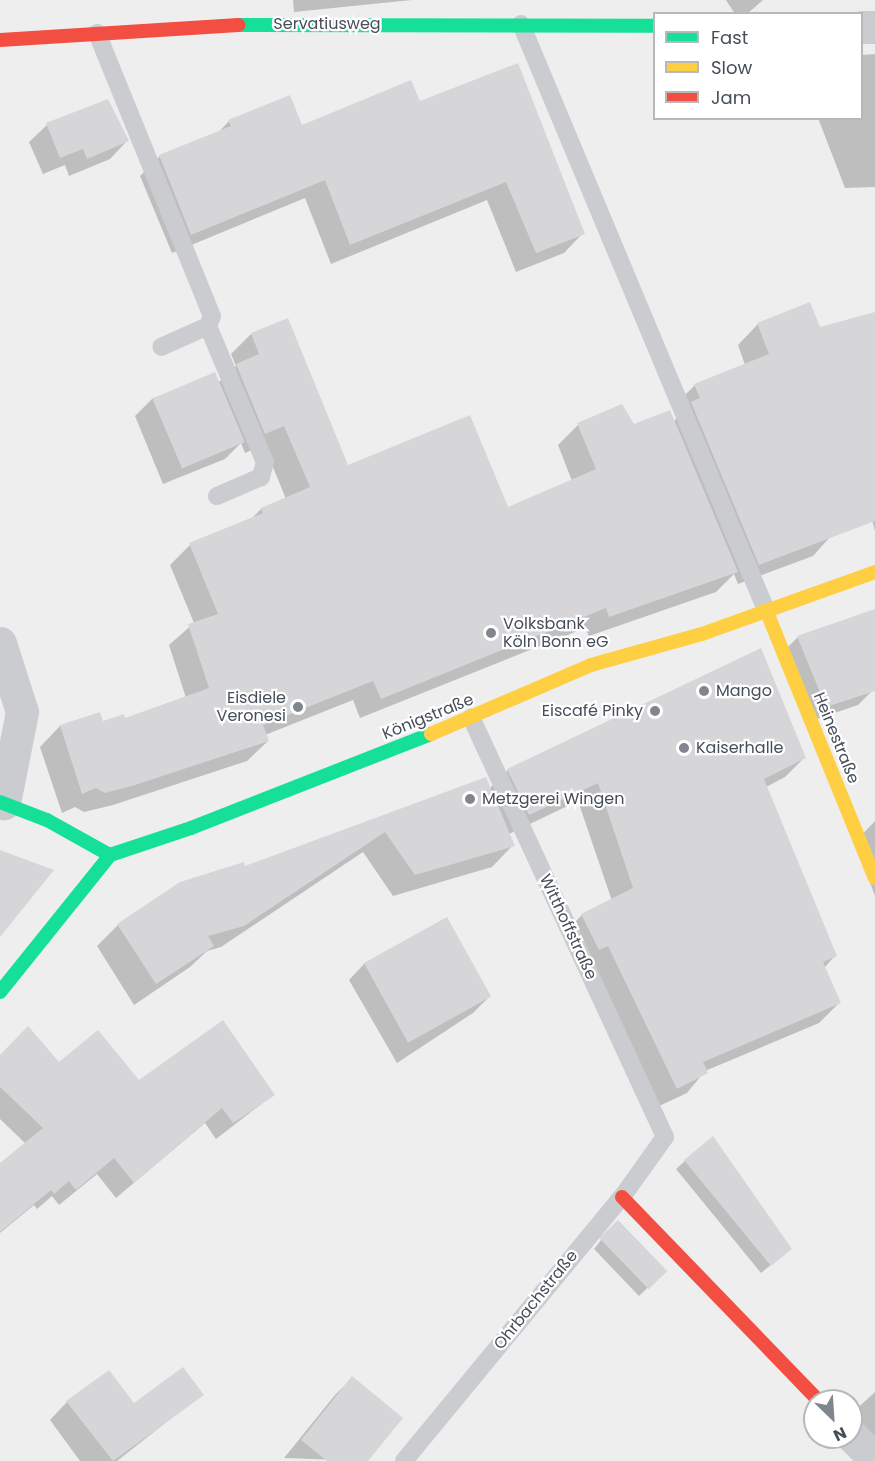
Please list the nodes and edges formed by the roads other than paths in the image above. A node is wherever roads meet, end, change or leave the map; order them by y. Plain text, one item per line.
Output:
1 (521, 24) junction
2 (653, 26) edge
3 (98, 33) junction
4 (0, 40) edge
5 (208, 326) junction
6 (161, 347) dead end
7 (217, 496) dead end
8 (875, 572) edge
9 (766, 610) junction
10 (0, 643) edge
11 (471, 718) junction
12 (2, 802) edge
13 (110, 855) junction
14 (875, 878) edge
15 (0, 992) edge
16 (665, 1137) joint
17 (621, 1197) junction
18 (807, 1389) edge
19 (863, 1448) edge
20 (875, 1460) edge
21 (404, 1461) edge

1 - 2 street, Servatiusweg
1 - 3 street, Servatiusweg
1 - 9 lane
3 - 4 street, Servatiusweg
3 - 5 lane
5 - 6 lane
5 - 7 lane
8 - 9 street, Königstraße
9 - 11 street, Königstraße
9 - 14 street, Heinestraße
10 - 12 street
11 - 13 street, Königstraße
11 - 16 lane, Witthoffstraße
12 - 13 street
13 - 15 street
16 - 17 lane, Ohrbachstraße
17 - 18 street
17 - 21 lane, Ohrbachstraße
19 - 20 street

